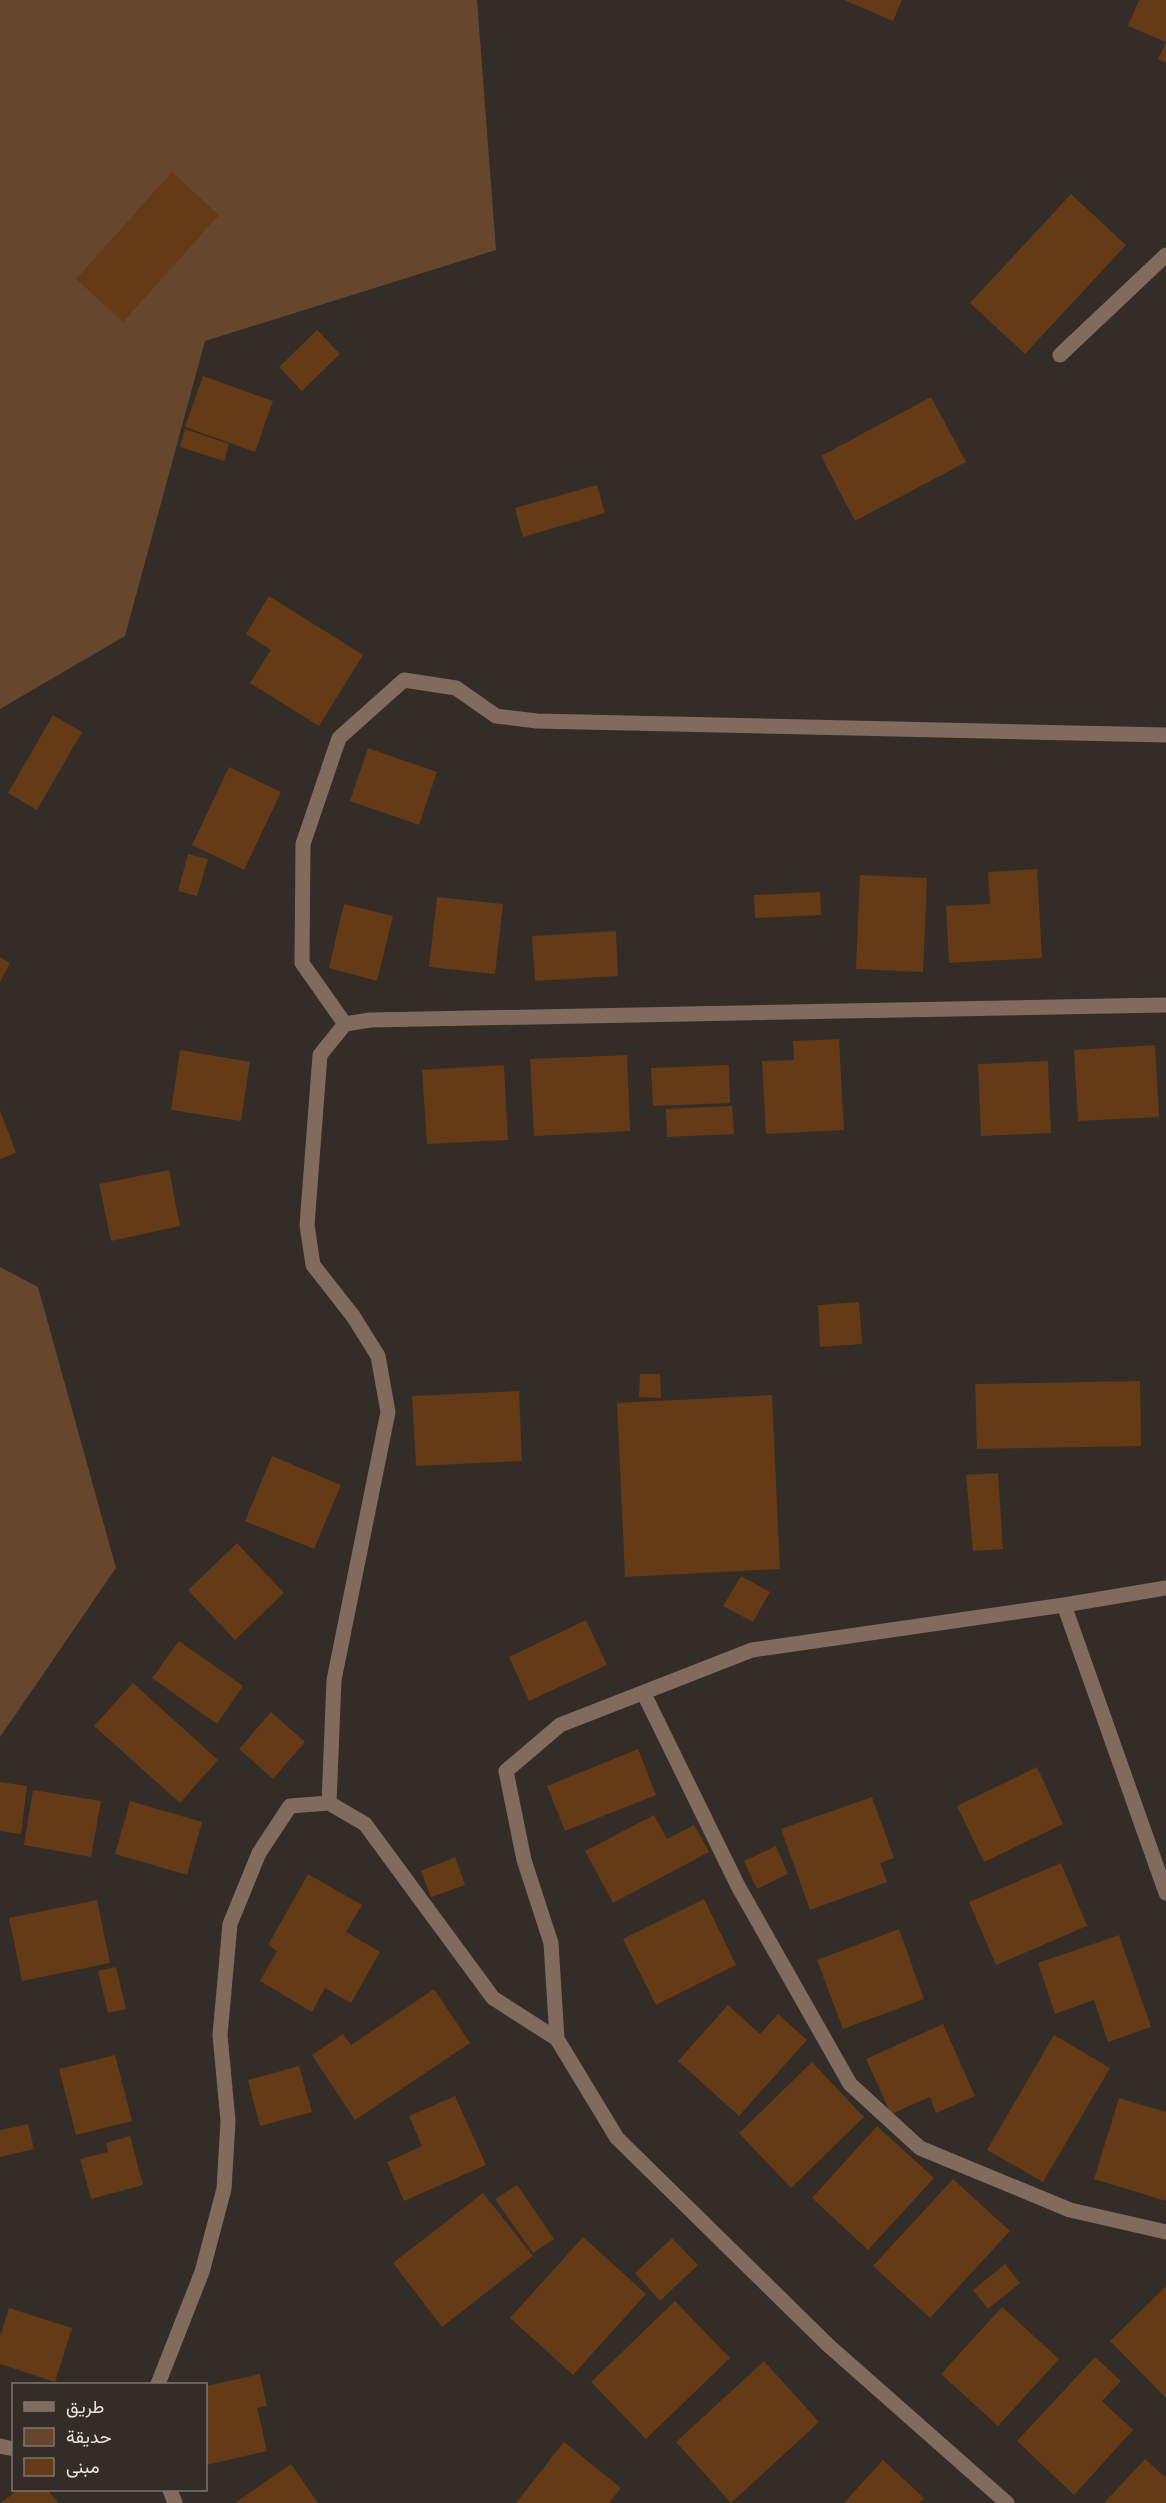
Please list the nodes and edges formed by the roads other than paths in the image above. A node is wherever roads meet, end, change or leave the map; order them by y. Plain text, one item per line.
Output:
1 (1166, 255) edge
2 (1060, 355) dead end
3 (1166, 735) edge
4 (1166, 1005) edge
5 (345, 1024) junction
6 (1166, 1588) edge
7 (1064, 1605) junction
8 (644, 1694) junction
9 (328, 1803) junction
10 (1166, 1893) edge
11 (557, 2040) junction
12 (1166, 2232) edge
13 (159, 2383) edge
14 (1007, 2503) edge

1 - 2 street
3 - 5 street
4 - 5 street
5 - 9 street
6 - 7 street
7 - 8 street
7 - 10 street
8 - 11 street
8 - 12 street
9 - 11 street
9 - 13 street
11 - 14 street

